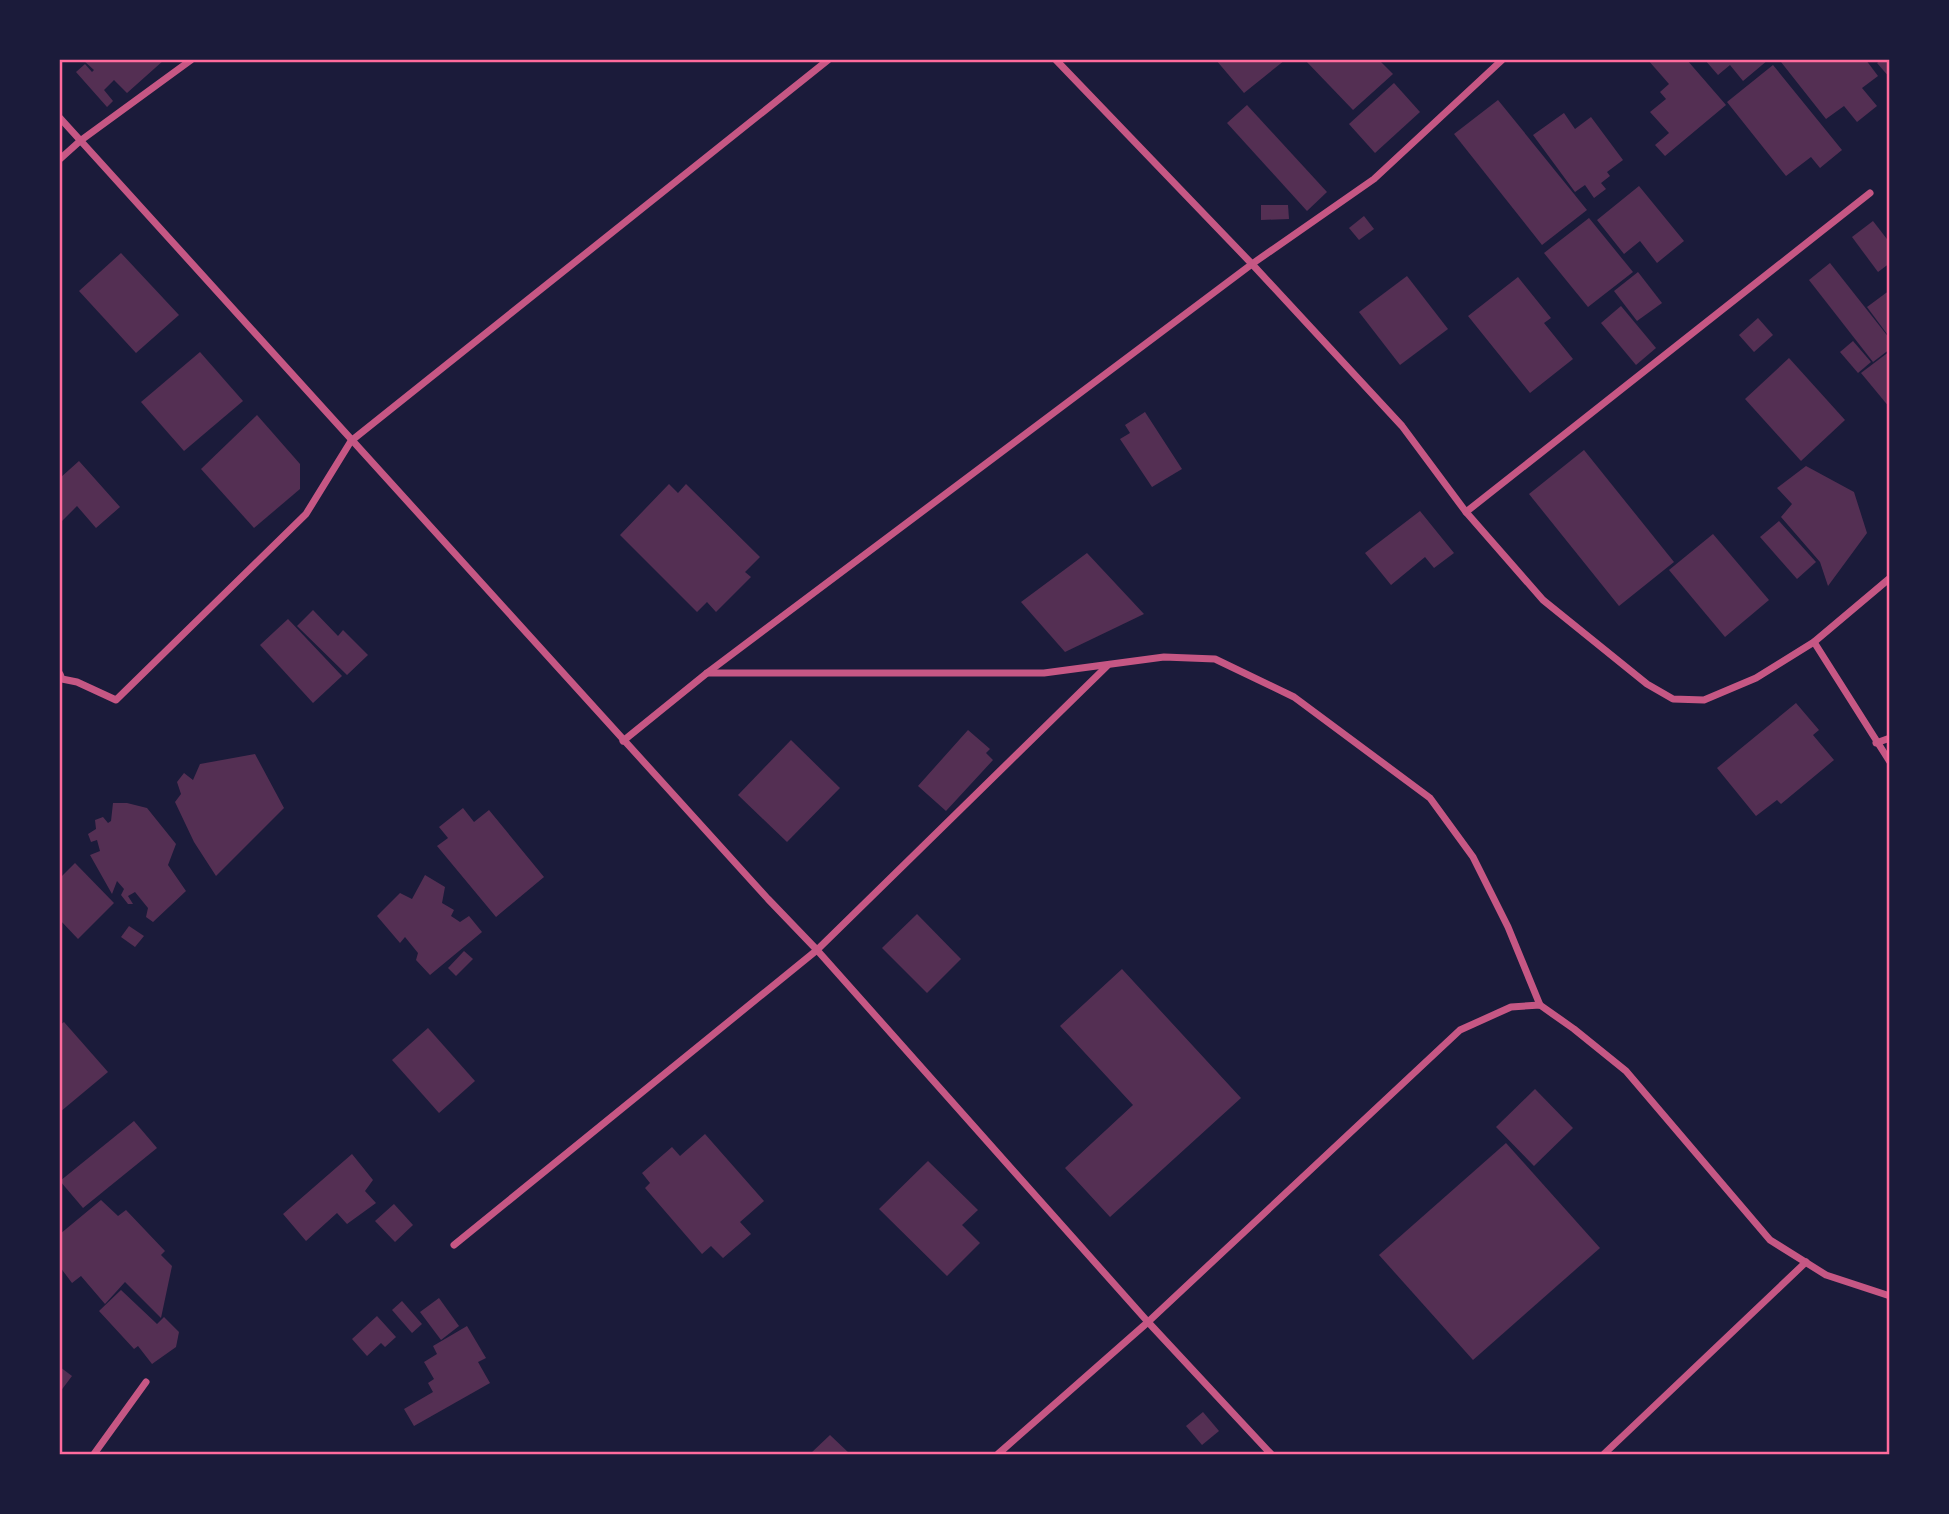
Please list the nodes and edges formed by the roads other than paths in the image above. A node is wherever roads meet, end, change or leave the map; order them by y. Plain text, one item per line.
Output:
1 (191, 60) edge
2 (828, 60) edge
3 (1056, 60) edge
4 (1502, 60) edge
5 (60, 118) edge
6 (80, 141) junction
7 (60, 159) edge
8 (1870, 194) dead end
9 (1252, 264) junction
10 (351, 440) junction
11 (1466, 512) junction
12 (1889, 578) edge
13 (1814, 642) junction
14 (1108, 664) junction
15 (707, 673) junction
16 (60, 674) edge
17 (1889, 738) edge
18 (623, 741) junction
19 (1877, 743) junction
20 (1889, 762) edge
21 (817, 950) junction
22 (1540, 1005) junction
23 (454, 1245) dead end
24 (1806, 1262) junction
25 (1889, 1296) edge
26 (1147, 1322) junction
27 (146, 1382) dead end
28 (94, 1454) edge
29 (998, 1454) edge
30 (1271, 1454) edge
31 (1604, 1454) edge

1 - 6 street
2 - 10 street
3 - 9 street
4 - 9 street
5 - 6 street
6 - 7 street
6 - 10 street
8 - 11 street
9 - 11 street
9 - 15 street
10 - 16 street
10 - 18 street
11 - 13 street
12 - 13 street
13 - 19 street
14 - 15 street
14 - 21 street
14 - 22 street
15 - 18 street
17 - 19 street
18 - 21 street
19 - 20 street
21 - 23 street
21 - 26 street
22 - 24 street
22 - 26 street
24 - 25 street
24 - 31 street
26 - 29 street
26 - 30 street
27 - 28 street

